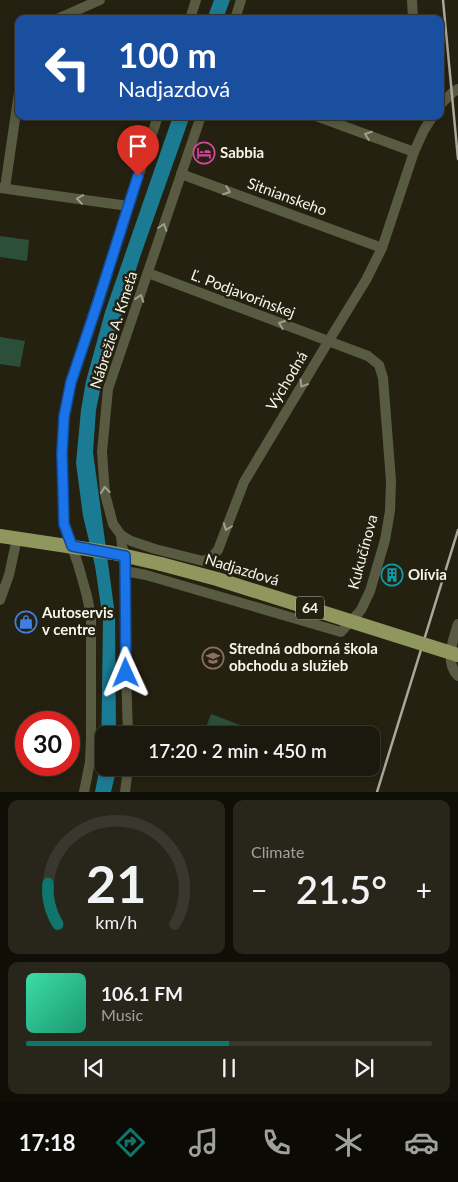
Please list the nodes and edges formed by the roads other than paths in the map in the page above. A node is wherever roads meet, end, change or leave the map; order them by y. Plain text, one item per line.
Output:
1 (100, 0) edge
2 (196, 0) edge
3 (242, 0) edge
4 (412, 0) edge
5 (66, 15) edge
6 (191, 15) edge
7 (236, 15) edge
8 (413, 15) edge
9 (458, 89) edge
10 (444, 101) edge
11 (15, 115) edge
12 (157, 120) edge
13 (200, 120) edge
14 (327, 120) edge
15 (423, 120) edge
16 (430, 120) edge
17 (424, 130) junction
18 (414, 152) junction
19 (181, 174) junction
20 (2, 188) edge
21 (128, 206) junction
22 (382, 248) junction
23 (148, 273) junction
24 (328, 342) junction
25 (121, 535) junction
26 (0, 536) edge
27 (17, 538) junction
28 (72, 546) junction
29 (119, 555) junction
30 (155, 558) junction
31 (125, 571) junction
32 (0, 600) edge
33 (458, 624) edge
34 (458, 655) edge
35 (458, 676) edge
36 (128, 726) edge
37 (127, 776) edge
38 (84, 792) edge
39 (125, 792) edge

1 - 5 street
2 - 6 street
3 - 7 street
4 - 8 street
9 - 10 street
11 - 20 street
12 - 21 street
13 - 19 street, Nábrežie A. Kmeťa
18 -> 14 street
15 - 17 street
16 - 17 street, Východná
17 - 18 street, Východná
18 - 22 street, Východná
19 -> 22 street, Sitnianskeho
23 -> 19 street, Nábrežie A. Kmeťa
21 -> 20 street
21 - 28 street
22 - 24 street, Východná
24 -> 23 street, Ľ. Podjavorinskej
25 -> 23 street, Nábrežie A. Kmeťa
24 -> 30 street, Východná
24 - 31 street, Kukučínova
25 - 29 street, Nábrežie A. Kmeťa
25 - 30 street, Východná
26 - 27 main road, 64
27 - 28 main road, 64
27 - 32 street
28 - 29 main road, Nadjazdová / 64
28 - 38 street
29 - 30 main road, Nadjazdová / 64
29 - 31 street, Nábrežie A. Kmeťa
30 - 34 main road, Nadjazdová / 64, bridge
31 - 36 street, Nábrežie A. Kmeťa
33 - 35 street
37 - 39 street

